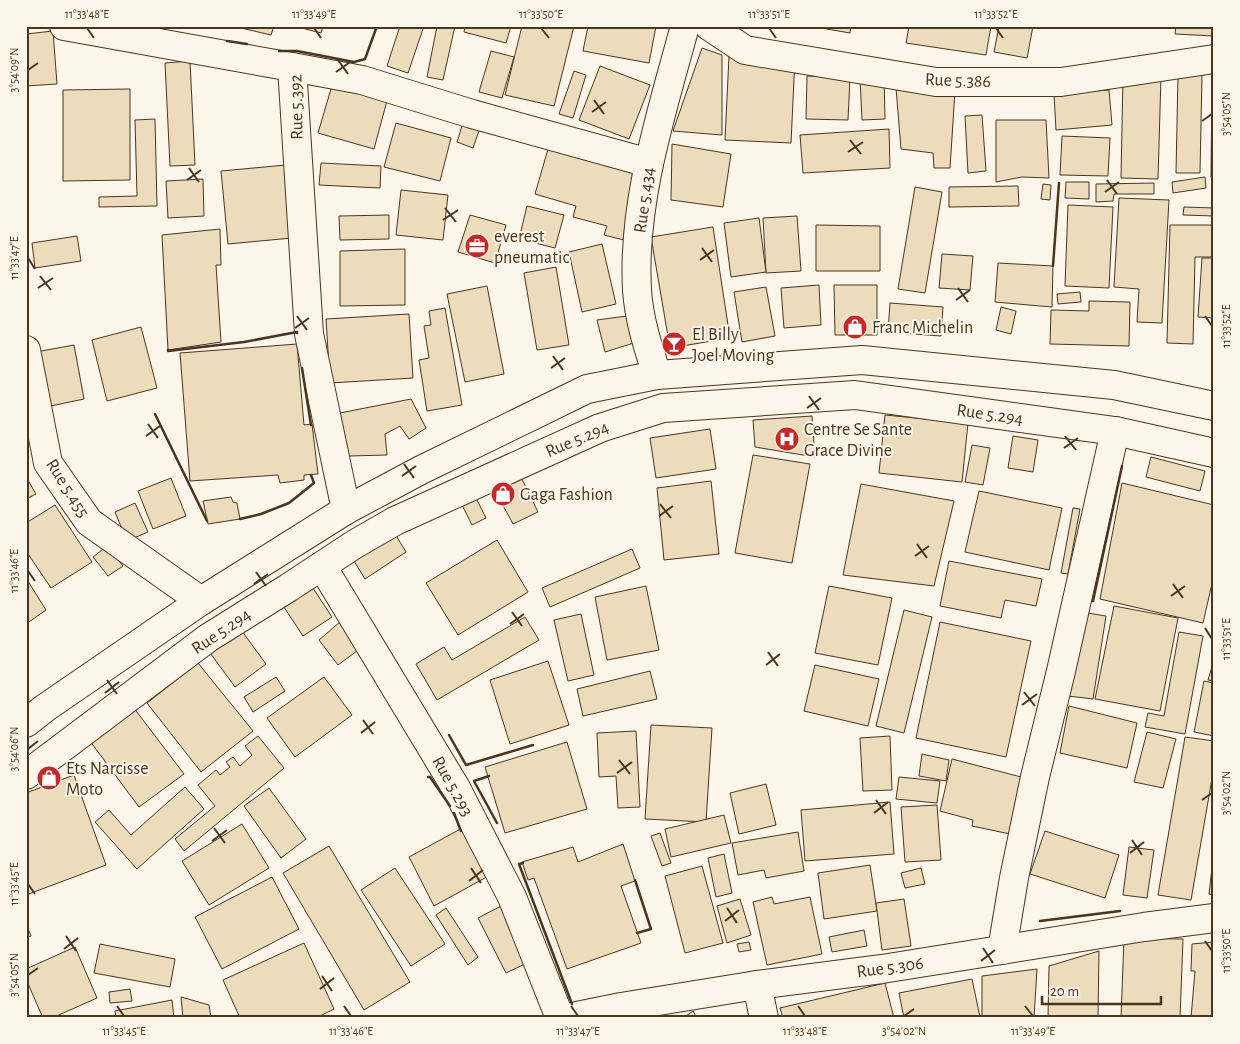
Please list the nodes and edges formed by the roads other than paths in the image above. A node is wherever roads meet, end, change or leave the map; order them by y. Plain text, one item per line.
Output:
1 (64, 26) edge
2 (685, 26) edge
3 (709, 26) edge
4 (1214, 59) edge
5 (292, 67) junction
6 (649, 163) junction
7 (26, 350) edge
8 (657, 375) junction
9 (1214, 406) edge
10 (1115, 431) junction
11 (1214, 453) edge
12 (346, 510) junction
13 (322, 566) junction
14 (202, 601) junction
15 (26, 723) edge
16 (26, 775) edge
17 (1214, 918) edge
18 (1002, 950) junction
19 (757, 985) junction
20 (560, 1018) edge
21 (567, 1018) edge
22 (764, 1018) edge

1 - 5 street
2 - 6 street, Rue 5.434
3 - 4 street, Rue 5.386
5 - 6 street, Rue 5.392
5 - 12 street, Rue 5.392
6 - 8 street, Rue 5.434
7 - 14 street, Rue 5.455
8 - 9 street, Rue 5.294
8 - 12 street, Rue 5.294
10 - 11 street, Rue 5.294
10 - 13 street, Rue 5.294
10 - 18 street
12 - 14 street, Rue 5.294
13 - 16 street, Rue 5.294
13 - 20 street, Rue 5.293
14 - 15 street, Rue 5.294
17 - 18 street, Rue 5.306
18 - 19 street, Rue 5.306
19 - 21 street, Rue 5.306
19 - 22 street

